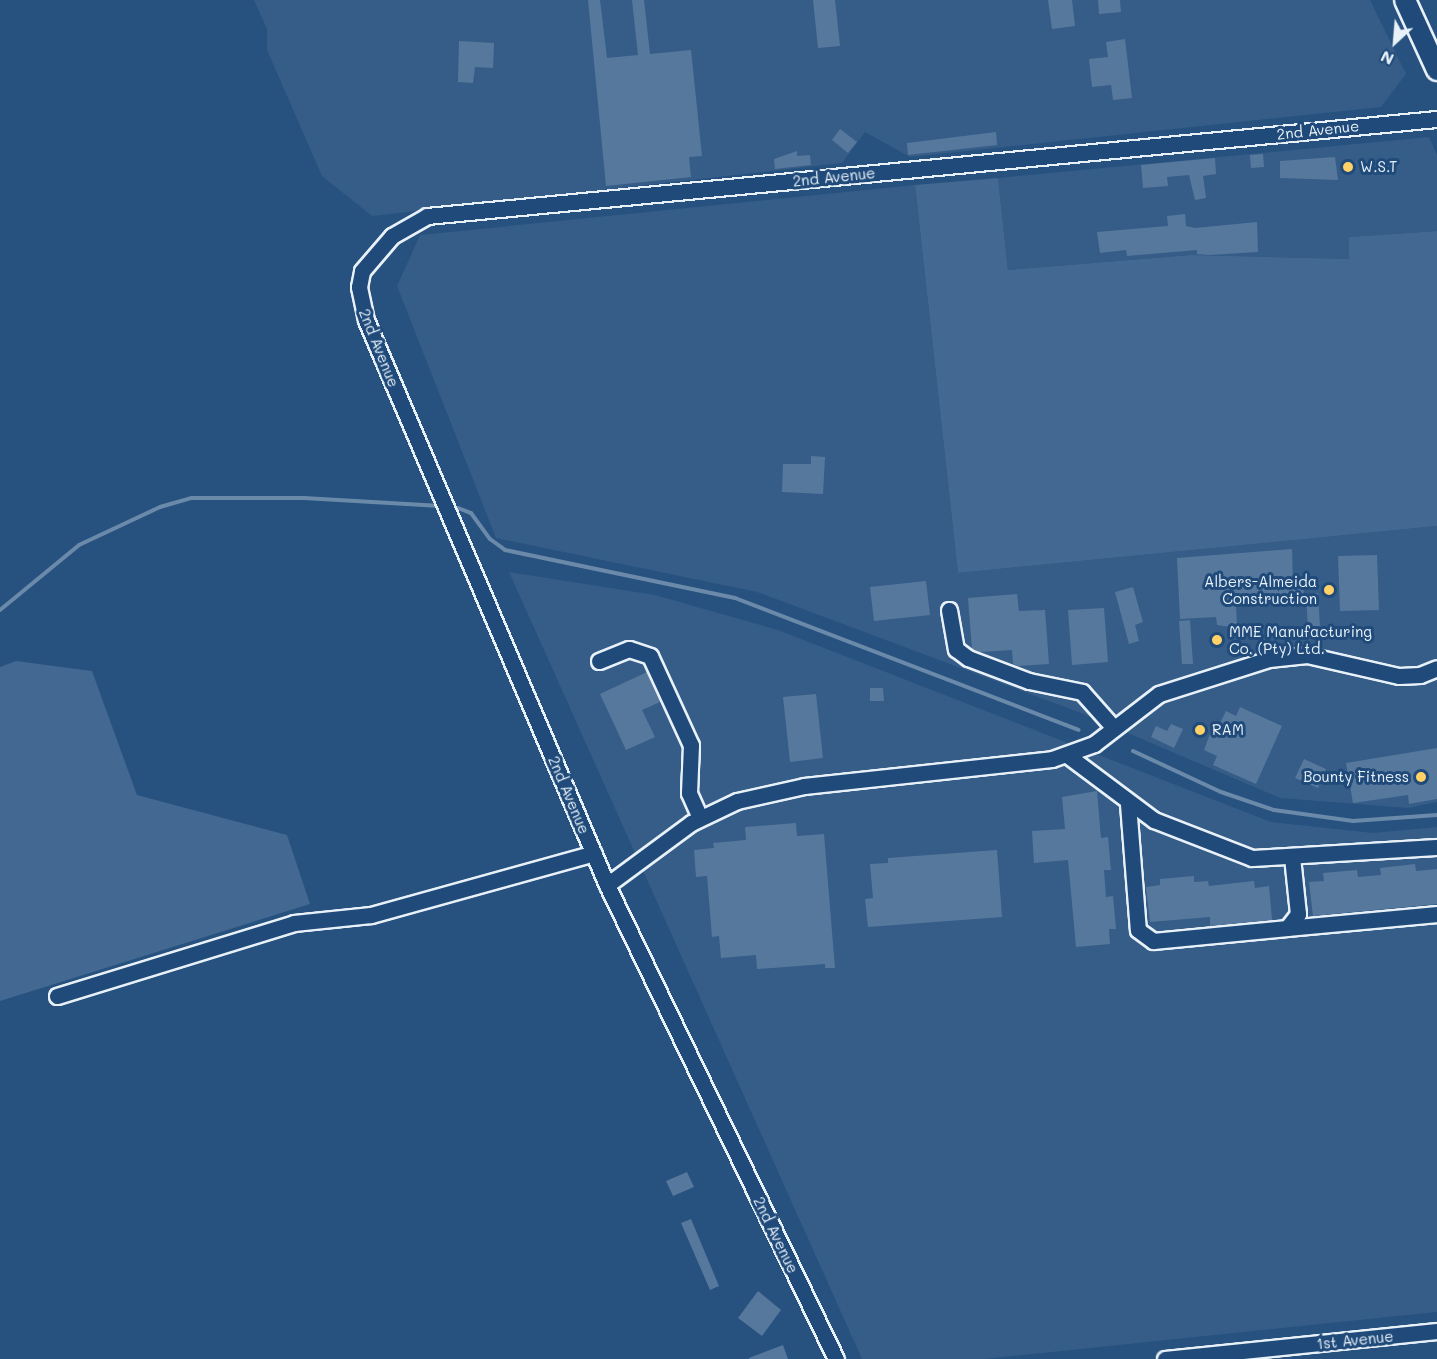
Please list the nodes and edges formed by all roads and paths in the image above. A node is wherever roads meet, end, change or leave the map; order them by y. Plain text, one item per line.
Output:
1 (1405, 0) edge
2 (1437, 70) edge
3 (1437, 119) edge
4 (949, 610) dead end
5 (598, 661) dead end
6 (1437, 668) edge
7 (1114, 728) junction
8 (1074, 752) junction
9 (1128, 804) junction
10 (699, 818) junction
11 (1437, 847) edge
12 (594, 853) junction
13 (1292, 857) junction
14 (607, 885) junction
15 (1437, 914) edge
16 (1287, 928) junction
17 (57, 996) dead end
18 (1437, 1332) edge
19 (836, 1359) edge
20 (1165, 1359) edge

1 - 2 main road
3 - 12 street, 2nd Avenue
4 - 7 street
5 - 10 street
6 - 7 street
7 - 8 street
8 - 9 street
8 - 10 street
9 - 13 street
9 - 16 street
10 - 14 street
11 - 13 street
12 - 14 street, 2nd Avenue
12 - 17 street
13 - 16 street
14 - 19 street, 2nd Avenue
15 - 16 street
18 - 20 street, 1st Avenue

